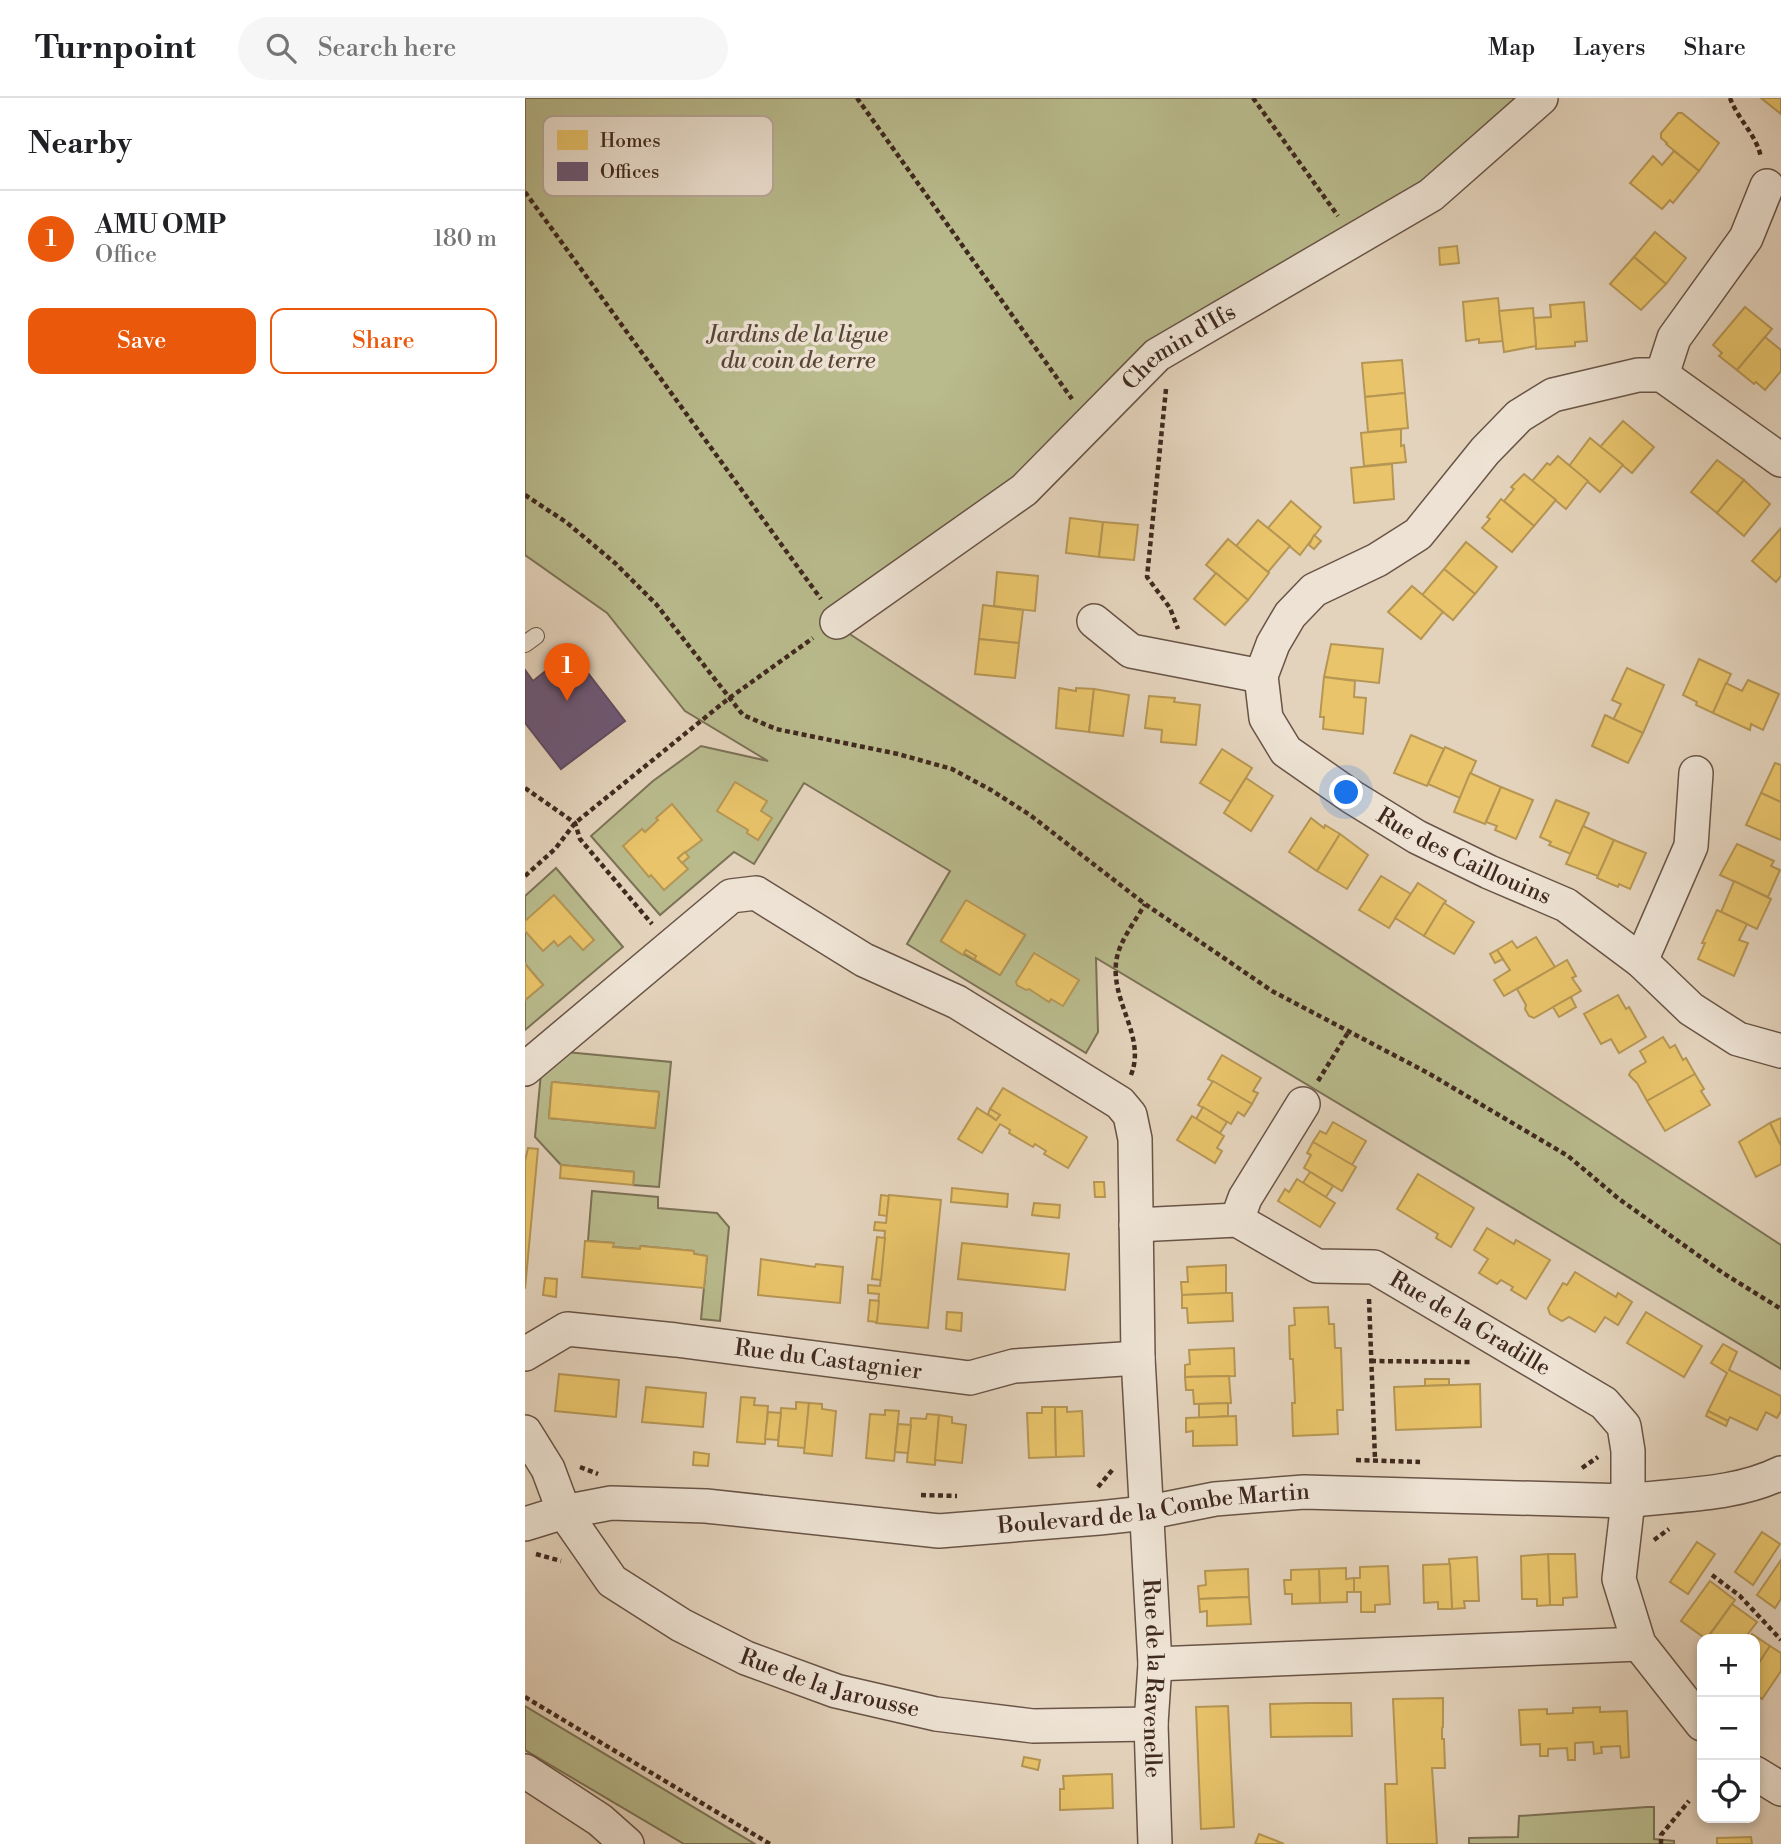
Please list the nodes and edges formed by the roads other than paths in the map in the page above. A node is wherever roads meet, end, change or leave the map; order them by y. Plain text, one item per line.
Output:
1 (1541, 98) edge
2 (1767, 186) road end
3 (1662, 375) junction
4 (1781, 460) edge
5 (1094, 621) dead end
6 (837, 622) road end
7 (1261, 676) junction
8 (1696, 773) dead end
9 (1641, 961) junction
10 (1781, 1051) edge
11 (525, 1069) edge
12 (1303, 1104) road end
13 (1237, 1220) junction
14 (1136, 1225) junction
15 (525, 1354) edge
16 (1137, 1358) junction
17 (525, 1432) edge
18 (1781, 1474) edge
19 (1628, 1501) junction
20 (564, 1513) junction
21 (1145, 1513) junction
22 (525, 1524) edge
23 (1639, 1644) junction
24 (1154, 1664) junction
25 (1697, 1718) edge
26 (1151, 1724) junction
27 (525, 1771) edge
28 (1760, 1776) edge
29 (1781, 1789) edge
30 (627, 1844) edge
31 (1155, 1844) edge

1 - 6 street, Chemin d'Ifs
2 - 3 street
3 - 4 street
3 - 7 street, Rue des Caillouins
5 - 7 street
7 - 9 street, Rue des Caillouins
8 - 9 street
9 - 10 street, Rue des Caillouins
11 - 14 street
12 - 13 street
13 - 14 street
13 - 19 street, Rue de la Gradille
14 - 16 street
15 - 16 street, Rue du Castagnier
16 - 21 street
17 - 20 street, Rue de la Jarousse
18 - 19 street, Boulevard de la Combe Martin
19 - 21 street, Boulevard de la Combe Martin
19 - 23 street, Rue de la Gradille
20 - 21 street, Boulevard de la Combe Martin
20 - 22 street, Boulevard de la Combe Martin
20 - 26 street, Rue de la Jarousse
21 - 24 street, Rue de la Ravenelle
23 - 24 street
23 - 25 street
24 - 26 street, Rue de la Ravenelle
26 - 31 street, Rue de la Ravenelle
27 - 30 street
28 - 29 street

